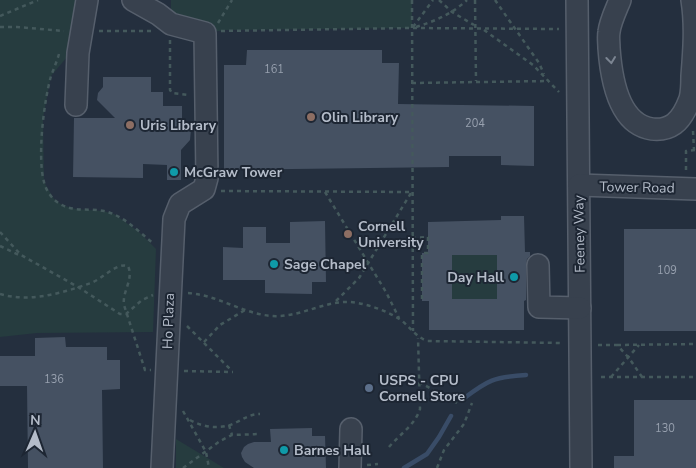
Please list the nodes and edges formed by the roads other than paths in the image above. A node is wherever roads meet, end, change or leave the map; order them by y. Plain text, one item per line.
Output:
1 (87, 0) edge
2 (133, 0) edge
3 (577, 0) edge
4 (620, 0) edge
5 (692, 0) edge
6 (568, 30) junction
7 (609, 32) junction
8 (76, 105) dead end
9 (691, 180) edge
10 (579, 185) junction
11 (538, 265) dead end
12 (580, 308) junction
13 (351, 428) dead end
14 (162, 468) edge
15 (350, 468) edge
16 (581, 468) edge

1 - 8 street
2 - 14 street, Ho Plaza
3 - 6 street, Feeney Way
4 - 7 street
7 -> 5 street
6 - 7 street
6 - 10 street, Feeney Way
9 - 10 street, Tower Road
10 - 12 street, Feeney Way
11 - 12 street
12 - 16 street, Feeney Way
13 - 15 street

